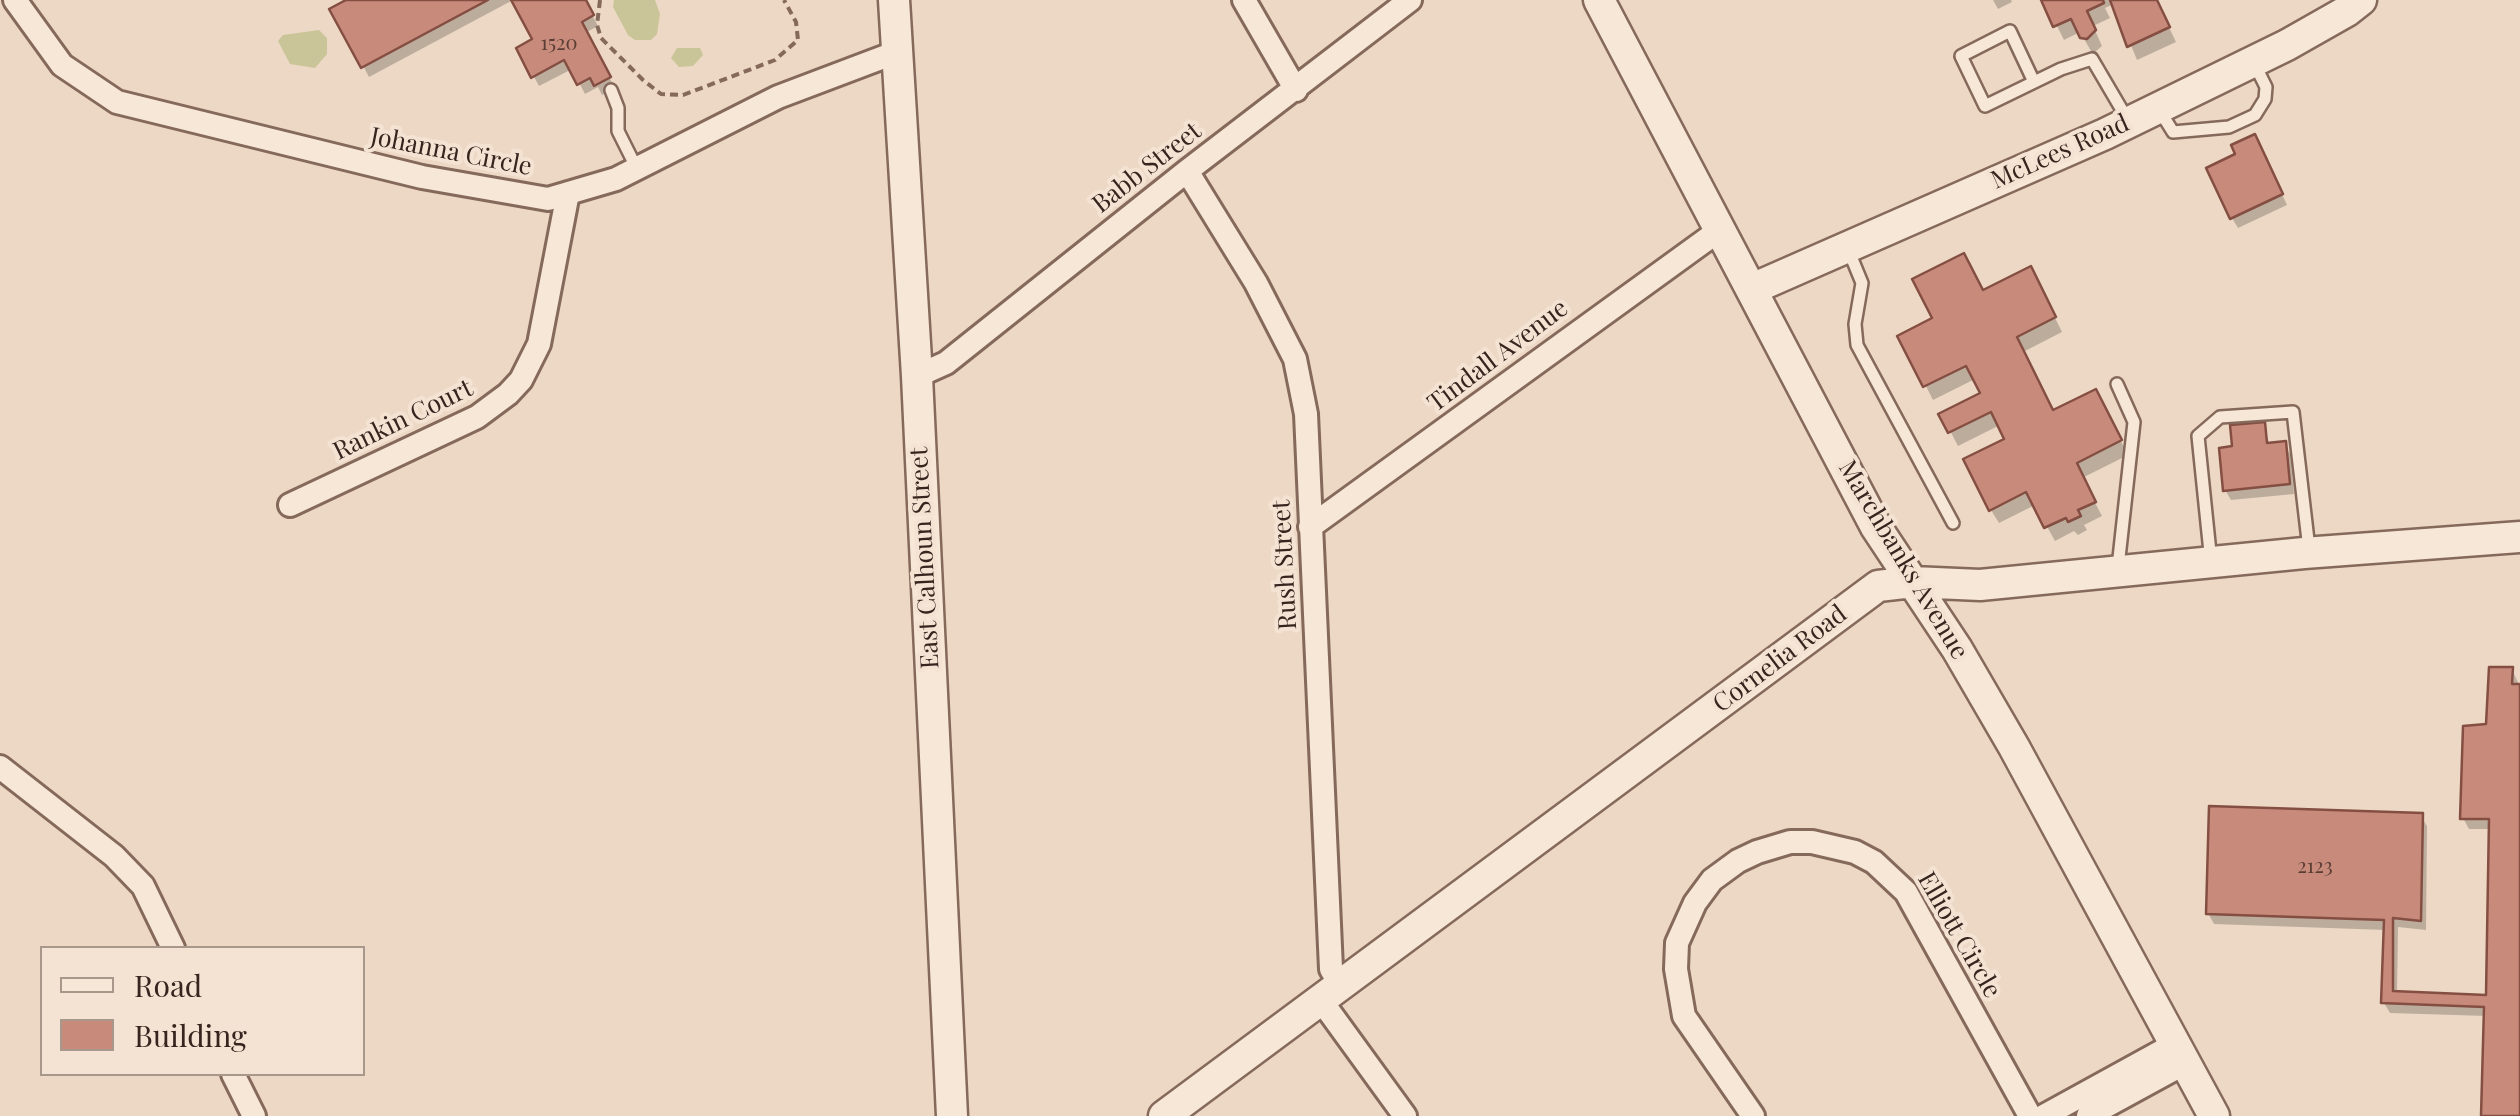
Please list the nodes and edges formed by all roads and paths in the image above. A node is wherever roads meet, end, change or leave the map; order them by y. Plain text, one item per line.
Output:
1 (15, 0) edge
2 (600, 0) edge
3 (784, 0) edge
4 (894, 0) edge
5 (1244, 0) edge
6 (1410, 0) edge
7 (1598, 0) edge
8 (2361, 0) edge
9 (897, 52) junction
10 (2253, 61) junction
11 (2034, 82) junction
12 (612, 90) dead end
13 (1296, 90) junction
14 (2157, 108) junction
15 (2129, 122) junction
16 (636, 169) junction
17 (1187, 171) junction
18 (568, 193) junction
19 (1721, 229) junction
20 (1846, 245) junction
21 (1752, 289) junction
22 (917, 376) junction
23 (2116, 384) dead end
24 (290, 505) dead end
25 (1953, 522) dead end
26 (1310, 528) junction
27 (2520, 536) edge
28 (2310, 553) junction
29 (2211, 562) junction
30 (2118, 572) junction
31 (1913, 582) junction
32 (0, 766) edge
33 (172, 946) edge
34 (1330, 992) junction
35 (2180, 1053) junction
36 (234, 1076) edge
37 (254, 1116) edge
38 (952, 1116) edge
39 (1164, 1116) edge
40 (1405, 1116) edge
41 (1753, 1116) edge
42 (2030, 1116) edge
43 (2044, 1116) edge
44 (2088, 1116) edge
45 (2214, 1116) edge

1 - 18 street, Johanna Circle
2 - 3 path
4 - 9 street, East Calhoun Street
5 - 13 street
6 - 13 street, Babb Street
7 - 19 street, Marchbanks Avenue
8 - 10 street, McLees Road
9 - 16 street, Johanna Circle
9 - 22 street, East Calhoun Street
10 - 14 street, McLees Road
10 - 14 lane
11 - 11 lane
11 - 15 lane
12 - 16 lane
13 - 17 street, Babb Street
14 - 15 street, McLees Road
15 - 20 street, McLees Road
16 - 18 street, Johanna Circle
17 - 22 street, Babb Street
17 - 26 street, Rush Street
18 - 24 street, Rankin Court
19 - 21 street, Marchbanks Avenue
19 - 26 street, Tindall Avenue
20 - 21 street, McLees Road
20 - 25 lane
21 - 31 street, Marchbanks Avenue
22 - 38 street, East Calhoun Street
23 - 30 lane
26 - 34 street, Rush Street
27 - 28 street, Cornelia Road
28 - 29 street, Cornelia Road
28 - 29 lane
29 - 30 street, Cornelia Road
30 - 31 street, Cornelia Road
31 - 34 street, Cornelia Road
31 - 35 street, Marchbanks Avenue
32 - 33 street
34 - 39 street, Cornelia Road
34 - 40 street
35 - 43 street
35 - 44 street
35 - 45 street, Marchbanks Avenue
36 - 37 street
41 - 42 street, Elliott Circle

